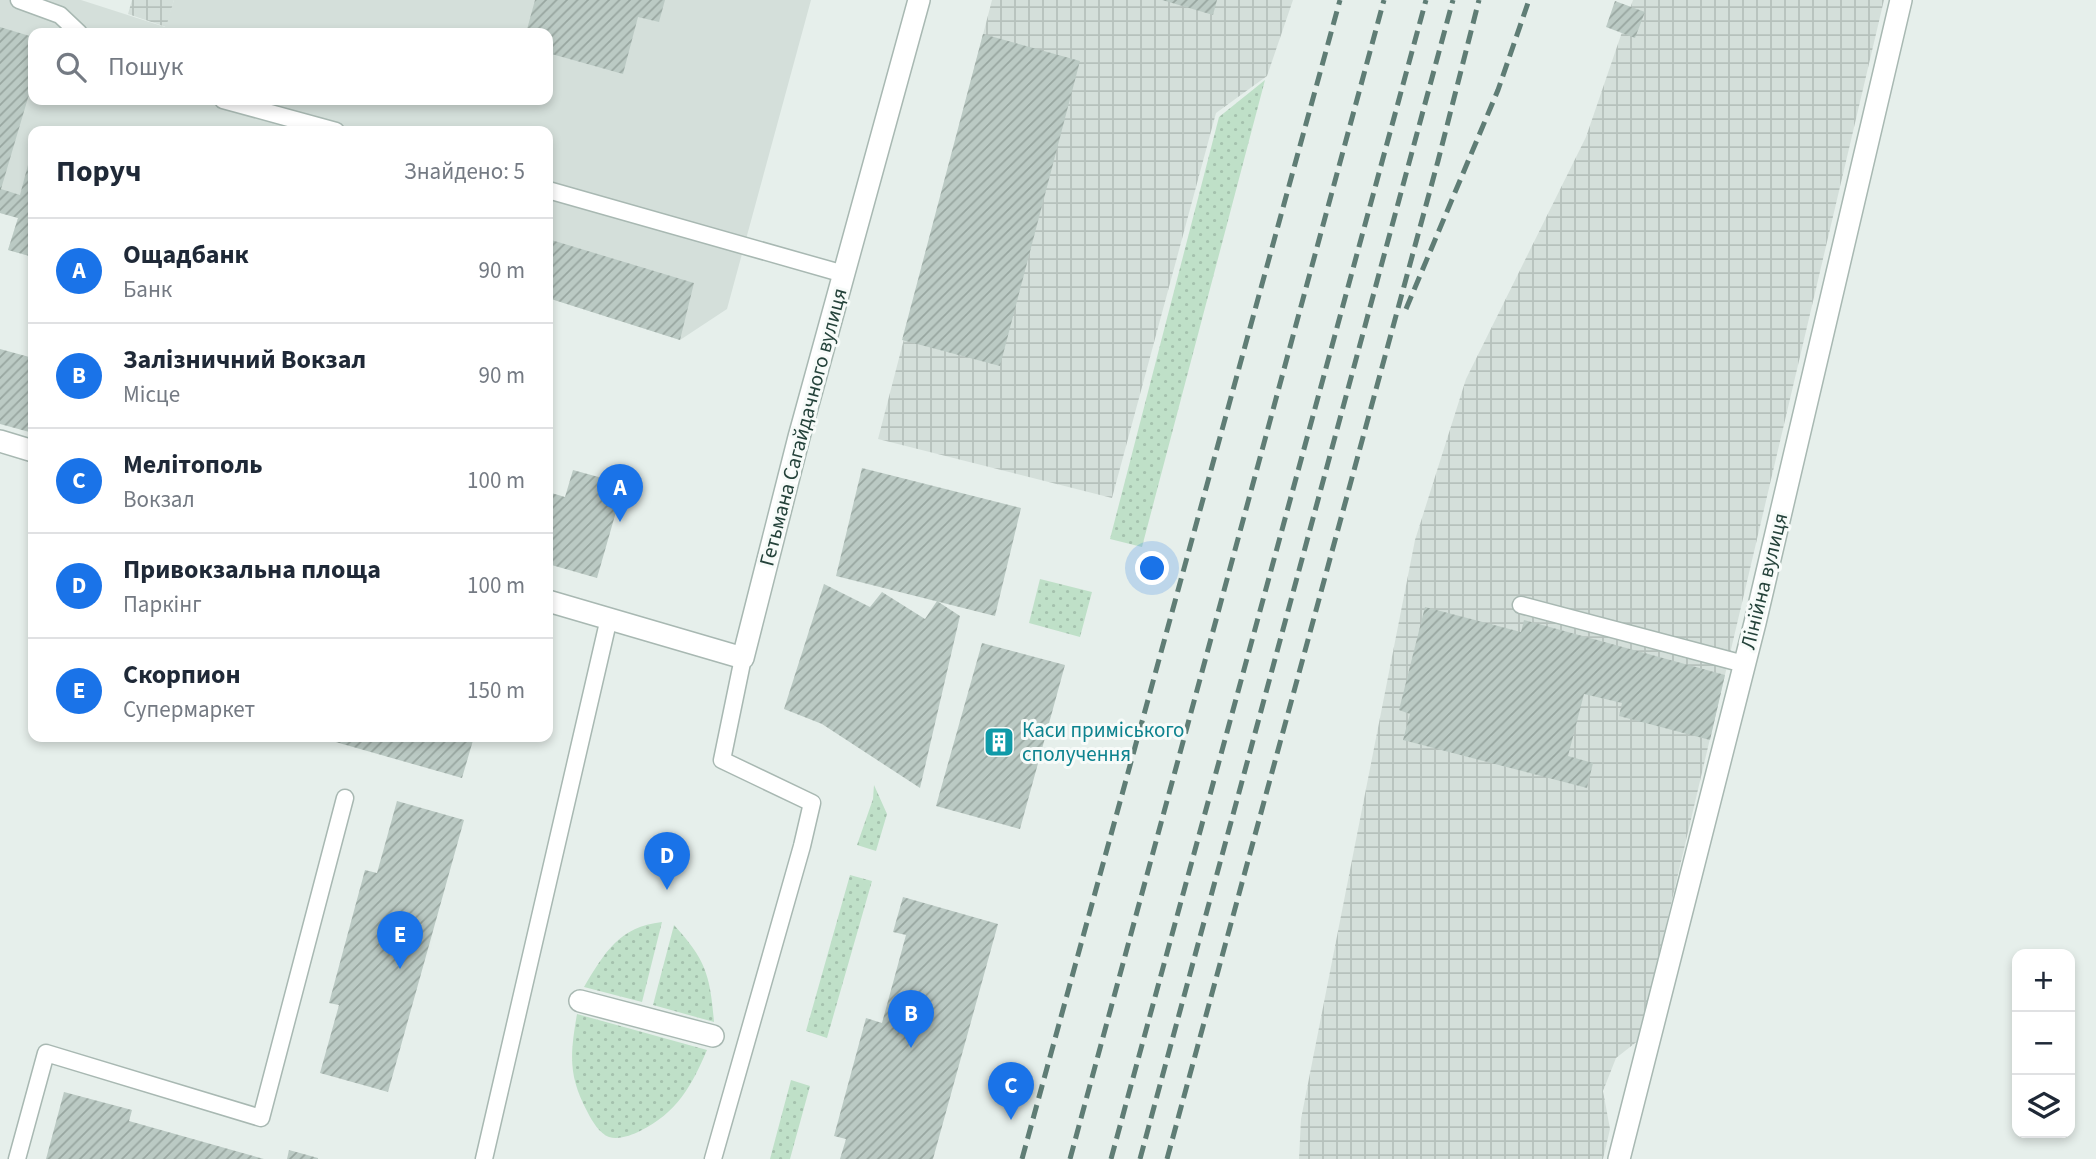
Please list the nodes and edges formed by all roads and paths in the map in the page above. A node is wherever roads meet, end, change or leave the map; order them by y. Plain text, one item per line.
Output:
1 (19, 0) edge
2 (919, 0) edge
3 (1901, 0) edge
4 (74, 28) edge
5 (241, 105) edge
6 (318, 126) edge
7 (553, 191) edge
8 (844, 274) junction
9 (0, 441) edge
10 (28, 449) edge
11 (553, 602) edge
12 (1521, 605) dead end
13 (609, 618) junction
14 (743, 658) junction
15 (1744, 664) junction
16 (345, 798) dead end
17 (580, 1001) dead end
18 (713, 1036) dead end
19 (17, 1159) edge
20 (484, 1159) edge
21 (713, 1159) edge
22 (1619, 1159) edge

1 - 4 lane
2 - 8 street, Гетьмана Сагайдачного вулиця
3 - 15 street, Лінійна вулиця
5 - 6 lane
7 - 8 lane
8 - 14 street, Гетьмана Сагайдачного вулиця
9 - 10 street
11 - 13 street
12 - 15 lane
13 - 14 street
13 - 20 lane
14 - 21 lane
15 - 22 street, Лінійна вулиця
16 - 19 lane
17 - 18 street

